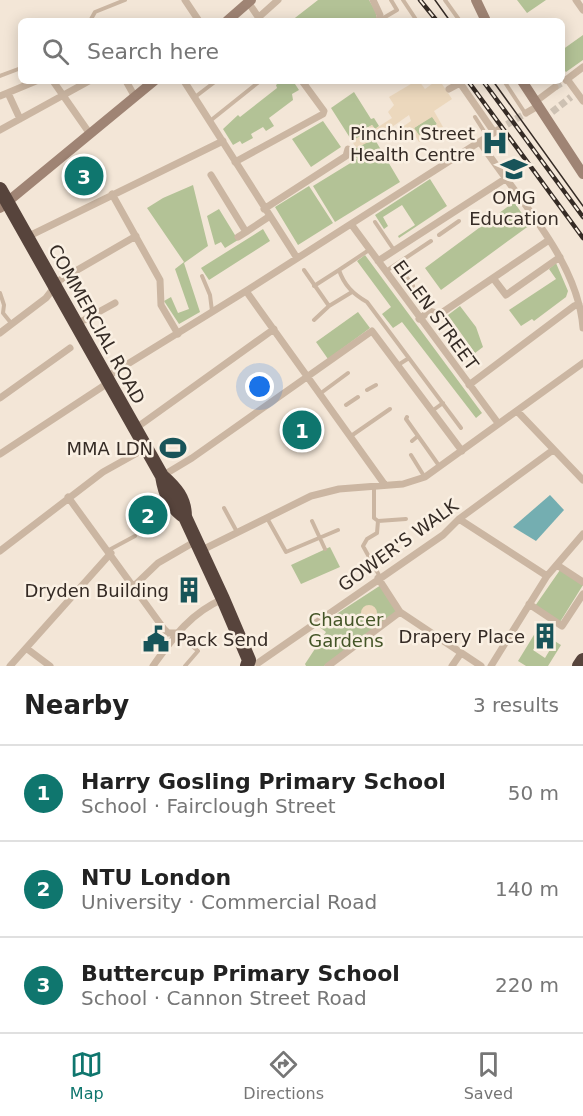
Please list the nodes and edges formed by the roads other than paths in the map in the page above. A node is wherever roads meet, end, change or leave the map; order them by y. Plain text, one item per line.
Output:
1 (102, 0) edge
2 (124, 0) edge
3 (185, 0) edge
4 (278, 0) edge
5 (373, 0) edge
6 (391, 0) edge
7 (403, 0) edge
8 (445, 0) edge
9 (476, 0) edge
10 (576, 0) edge
11 (250, 1) edge
12 (106, 7) junction
13 (583, 10) edge
14 (92, 18) edge
15 (197, 18) edge
16 (230, 18) edge
17 (259, 18) edge
18 (261, 18) edge
19 (379, 18) edge
20 (383, 18) edge
21 (415, 18) edge
22 (458, 18) edge
23 (485, 18) edge
24 (583, 67) edge
25 (18, 69) edge
26 (0, 76) edge
27 (29, 84) edge
28 (55, 84) edge
29 (83, 84) edge
30 (128, 84) edge
31 (150, 84) edge
32 (186, 84) edge
33 (212, 84) edge
34 (256, 84) edge
35 (304, 84) edge
36 (459, 84) edge
37 (463, 84) edge
38 (506, 84) edge
39 (524, 84) edge
40 (555, 87) dead end
41 (449, 90) dead end
42 (8, 93) junction
43 (63, 95) junction
44 (0, 96) edge
45 (135, 97) junction
46 (195, 97) junction
47 (583, 101) edge
48 (536, 104) junction
49 (526, 113) joint
50 (474, 117) dead end
51 (20, 119) junction
52 (210, 121) junction
53 (0, 130) edge
54 (90, 134) junction
55 (487, 137) junction
56 (223, 141) junction
57 (480, 142) junction
58 (348, 149) dead end
59 (235, 162) junction
60 (583, 174) edge
61 (211, 175) dead end
62 (505, 179) junction
63 (0, 189) edge
64 (112, 194) junction
65 (4, 206) edge
66 (264, 209) junction
67 (270, 216) junction
68 (439, 220) junction
69 (459, 221) dead end
70 (375, 222) dead end
71 (351, 224) junction
72 (445, 230) junction
73 (246, 232) junction
74 (439, 235) dead end
75 (136, 236) junction
76 (27, 237) junction
77 (238, 237) dead end
78 (549, 240) junction
79 (431, 241) dead end
80 (369, 250) junction
81 (394, 250) junction
82 (560, 257) junction
83 (297, 258) junction
84 (378, 261) junction
85 (397, 264) junction
86 (304, 270) dead end
87 (339, 270) junction
88 (386, 272) junction
89 (202, 276) dead end
90 (493, 278) junction
91 (53, 286) junction
92 (314, 286) junction
93 (413, 286) dead end
94 (246, 291) junction
95 (352, 292) junction
96 (0, 293) edge
97 (114, 303) dead end
98 (579, 304) junction
99 (329, 306) junction
100 (212, 311) junction
101 (420, 319) junction
102 (314, 320) dead end
103 (12, 324) junction
104 (75, 325) junction
105 (583, 328) edge
106 (274, 329) junction
107 (0, 333) edge
108 (178, 334) junction
109 (70, 348) dead end
110 (409, 358) junction
111 (583, 363) edge
112 (398, 365) junction
113 (348, 373) dead end
114 (308, 377) junction
115 (107, 380) junction
116 (376, 385) dead end
117 (469, 385) junction
118 (367, 390) dead end
119 (321, 393) junction
120 (358, 397) dead end
121 (0, 398) edge
122 (443, 403) junction
123 (346, 405) dead end
124 (390, 409) dead end
125 (432, 411) junction
126 (517, 411) junction
127 (407, 417) dead end
128 (498, 423) junction
129 (136, 428) junction
130 (461, 428) dead end
131 (351, 436) junction
132 (418, 436) junction
133 (412, 441) dead end
134 (146, 447) junction
135 (553, 450) junction
136 (462, 451) junction
137 (0, 454) edge
138 (411, 455) dead end
139 (440, 467) junction
140 (162, 476) junction
141 (425, 477) junction
142 (583, 480) edge
143 (385, 485) junction
144 (374, 486) junction
145 (68, 497) junction
146 (224, 508) dead end
147 (267, 517) junction
148 (406, 519) dead end
149 (459, 519) junction
150 (312, 521) dead end
151 (378, 521) junction
152 (338, 530) dead end
153 (237, 532) junction
154 (583, 534) edge
155 (135, 536) dead end
156 (320, 538) junction
157 (198, 546) junction
158 (324, 549) dead end
159 (0, 550) edge
160 (110, 552) junction
161 (557, 565) junction
162 (547, 576) junction
163 (379, 578) junction
164 (583, 582) edge
165 (134, 586) junction
166 (583, 594) edge
167 (223, 599) junction
168 (529, 604) junction
169 (400, 612) junction
170 (176, 633) junction
171 (26, 648) junction
172 (461, 653) junction
173 (583, 660) edge
174 (253, 664) edge
175 (10, 666) edge
176 (50, 666) edge
177 (153, 666) edge
178 (185, 666) edge
179 (328, 666) edge
180 (452, 666) edge
181 (481, 666) edge
182 (491, 666) edge
183 (579, 666) edge

1 - 12 lane
2 - 12 lane
3 - 15 street
4 - 18 street
5 - 19 street
6 - 20 lane
7 - 21 lane
8 - 22 lane
9 - 23 main road
10 - 13 street
11 - 16 main road
11 - 17 street
12 - 14 lane
24 - 47 street
25 - 26 lane
27 - 42 street
28 - 43 street
29 - 43 street
30 - 45 street
31 - 45 main road
32 - 46 street
33 - 46 lane
34 - 52 lane
35 - 59 street
36 - 41 street
37 - 55 street
38 - 49 lane
39 - 48 main road
40 - 48 street
42 - 44 street
42 - 51 street
43 - 51 street
43 - 54 street
45 - 54 main road
46 - 52 street
48 - 49 street
48 - 60 main road
50 - 55 lane
51 - 53 street
52 - 56 street
54 - 65 main road
55 - 57 street
56 - 59 street
56 - 64 street
57 - 62 street
57 - 71 street
58 - 66 street
59 - 66 street
61 - 73 street
62 - 68 street
62 - 78 street
63 - 65 highway, COMMERCIAL ROAD
64 - 75 street
64 - 76 street
65 - 76 highway, COMMERCIAL ROAD
66 - 67 street
67 - 73 street
67 - 83 street
68 - 72 lane
68 - 81 street
69 - 72 lane
70 - 81 lane
71 - 80 street, ELLEN STREET
71 - 83 street
72 - 74 lane
73 - 77 street
75 - 91 street
75 - 108 street
76 - 91 highway, COMMERCIAL ROAD
78 - 82 street
78 - 90 street
79 - 85 lane
80 - 84 street, ELLEN STREET
80 - 87 lane
81 - 84 street
82 - 90 street
82 - 98 street
83 - 94 street
84 - 88 street, ELLEN STREET
85 - 88 lane
85 - 93 lane
86 - 92 lane
87 - 92 lane
87 - 95 lane
88 - 101 street, ELLEN STREET
89 - 100 lane
90 - 101 street
91 - 103 street
91 - 104 highway, COMMERCIAL ROAD
92 - 99 lane
94 - 100 street
94 - 106 street
95 - 99 lane
95 - 110 lane
96 - 103 lane
97 - 104 street
98 - 105 street
98 - 117 street
99 - 102 lane
100 - 108 street
101 - 117 street, ELLEN STREET
103 - 107 street
104 - 115 highway, COMMERCIAL ROAD
106 - 114 street
106 - 129 street
108 - 115 street
109 - 121 street
110 - 112 lane
110 - 122 lane
111 - 126 street
112 - 114 street
112 - 125 street
113 - 119 lane
114 - 119 street
114 - 140 street
115 - 129 highway, COMMERCIAL ROAD
115 - 137 street
116 - 118 lane
117 - 128 street, ELLEN STREET
119 - 131 street
120 - 123 lane
122 - 125 lane
122 - 130 lane
124 - 131 lane
125 - 136 street
126 - 128 street
126 - 135 street
127 - 132 lane
128 - 136 street
129 - 134 highway, COMMERCIAL ROAD
131 - 143 street
132 - 133 lane
132 - 139 lane
134 - 140 highway, COMMERCIAL ROAD
134 - 145 street
135 - 142 street
135 - 149 street, GOWER'S WALK
136 - 139 street
138 - 141 lane
139 - 141 street
140 - 157 highway, COMMERCIAL ROAD
141 - 143 street
143 - 144 street
144 - 147 street
144 - 151 lane
145 - 159 street
145 - 160 street
146 - 153 lane
147 - 153 street
147 - 156 lane
148 - 151 lane
149 - 162 street
149 - 163 street, GOWER'S WALK
150 - 156 lane
151 - 163 lane
152 - 156 lane
153 - 157 street
154 - 161 street
155 - 160 lane
156 - 158 lane
157 - 165 street
157 - 167 highway, COMMERCIAL ROAD
160 - 165 street
160 - 171 street
161 - 162 street
161 - 164 street
162 - 168 street
163 - 169 street
163 - 174 street, GOWER'S WALK
165 - 170 street
166 - 168 street
167 - 170 street
167 - 174 highway, COMMERCIAL ROAD
168 - 182 street
169 - 172 street
169 - 179 street
170 - 177 street
170 - 178 lane
171 - 175 street
171 - 176 street
172 - 180 street
172 - 181 street
173 - 183 highway

